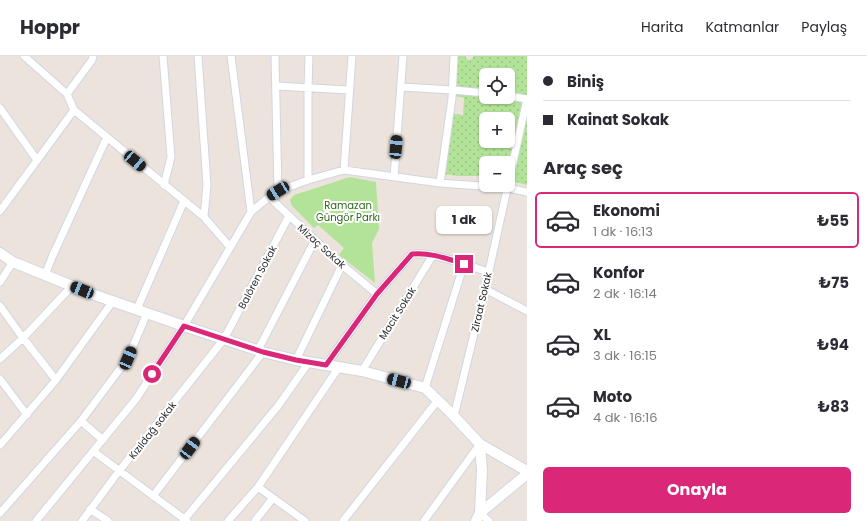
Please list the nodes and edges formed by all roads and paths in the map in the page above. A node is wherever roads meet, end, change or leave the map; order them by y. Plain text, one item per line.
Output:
1 (24, 56) edge
2 (93, 56) edge
3 (163, 56) edge
4 (198, 56) edge
5 (231, 56) edge
6 (275, 56) edge
7 (309, 56) edge
8 (352, 56) edge
9 (403, 56) edge
10 (454, 56) edge
11 (276, 86) junction
12 (401, 87) junction
13 (308, 88) junction
14 (349, 90) junction
15 (453, 90) junction
16 (479, 92) edge
17 (67, 94) junction
18 (515, 97) edge
19 (527, 99) edge
20 (0, 108) edge
21 (74, 110) junction
22 (107, 137) junction
23 (515, 156) edge
24 (37, 160) junction
25 (344, 170) junction
26 (394, 177) junction
27 (308, 180) junction
28 (440, 183) junction
29 (164, 185) junction
30 (479, 186) edge
31 (515, 189) edge
32 (278, 191) junction
33 (507, 192) edge
34 (527, 192) edge
35 (269, 197) junction
36 (184, 201) junction
37 (0, 211) edge
38 (251, 212) junction
39 (289, 216) junction
40 (204, 217) junction
41 (315, 240) junction
42 (230, 247) junction
43 (0, 253) edge
44 (433, 255) junction
45 (13, 262) junction
46 (464, 264) junction
47 (342, 265) junction
48 (488, 272) junction
49 (45, 275) junction
50 (0, 282) edge
51 (72, 286) junction
52 (485, 289) junction
53 (377, 294) junction
54 (113, 301) junction
55 (0, 306) edge
56 (137, 309) junction
57 (526, 309) edge
58 (147, 313) junction
59 (184, 326) junction
60 (23, 338) junction
61 (224, 339) junction
62 (260, 351) junction
63 (0, 358) edge
64 (296, 360) junction
65 (309, 362) junction
66 (326, 365) junction
67 (339, 368) junction
68 (362, 371) junction
69 (0, 379) edge
70 (56, 380) junction
71 (425, 388) junction
72 (438, 400) junction
73 (26, 415) junction
74 (454, 416) junction
75 (81, 421) junction
76 (102, 440) junction
77 (480, 444) junction
78 (0, 445) edge
79 (93, 451) junction
80 (119, 471) junction
81 (527, 473) edge
82 (258, 487) junction
83 (153, 496) junction
84 (273, 498) junction
85 (90, 509) junction
86 (0, 513) edge
87 (478, 517) edge
88 (294, 518) edge
89 (185, 520) edge
90 (36, 521) edge
91 (82, 521) edge
92 (108, 521) edge
93 (228, 521) edge
94 (255, 521) edge
95 (304, 521) edge
96 (343, 521) edge
97 (424, 521) edge
98 (489, 521) edge

1 - 17 street
2 - 17 street
3 - 29 street
4 - 40 street
5 - 38 street
6 - 11 street
7 - 13 street
8 - 14 street
9 - 12 street
10 - 15 street
11 - 13 street
11 - 32 street
12 - 15 street
12 - 26 street
13 - 14 street
13 - 27 street
14 - 25 street
15 - 16 street
15 - 28 street
17 - 21 street
18 - 19 street
19 - 23 street, Ziraat Sokak
20 - 24 street
21 - 22 street
21 - 24 street
22 - 29 street
22 - 49 street
24 - 37 street
25 - 26 street
25 - 27 street
26 - 28 street
27 - 32 street
28 - 30 street
29 - 36 street
31 - 34 street
32 - 35 street
33 - 48 street, Ziraat Sokak
35 - 38 street
35 - 39 street, Mizaç Sokak
36 - 40 street
36 - 56 street
38 - 42 street
39 - 41 street, Mizaç Sokak
39 - 61 street, Balören Sokak
40 - 42 street
41 - 47 street, Mizaç Sokak
41 - 62 street
42 - 59 street
43 - 45 street
44 - 46 street
44 - 53 street
44 - 68 street, Macit Sokak
45 - 49 street
45 - 50 street
46 - 48 street
46 - 71 street
47 - 53 street, Mizaç Sokak
47 - 64 street
48 - 52 street, Ziraat Sokak
49 - 51 street
51 - 54 street
51 - 60 street
52 - 57 street
52 - 74 street, Ziraat Sokak
53 - 66 street
54 - 56 street
54 - 70 street
55 - 60 street
56 - 58 street
58 - 59 street
58 - 75 street
59 - 61 street
59 - 76 street
60 - 63 street
60 - 70 street
61 - 62 street
61 - 80 street, Kızıldağ sokak
62 - 64 street
62 - 83 street
64 - 65 street
65 - 66 street
65 - 89 street
66 - 67 street
67 - 68 street
67 - 82 street
68 - 71 street
69 - 73 street
70 - 73 street
71 - 72 street
72 - 74 street
72 - 96 street
73 - 78 street
74 - 77 street
75 - 76 street
75 - 86 street
76 - 79 street
77 - 81 street
77 - 87 street
77 - 97 street
79 - 80 street
79 - 90 street
80 - 83 street
80 - 85 street, Kızıldağ sokak
81 - 87 street
82 - 84 street
82 - 93 street
83 - 89 street
84 - 88 street
84 - 94 street
85 - 91 street, Kızıldağ sokak
85 - 92 street
87 - 98 street
88 - 95 street

